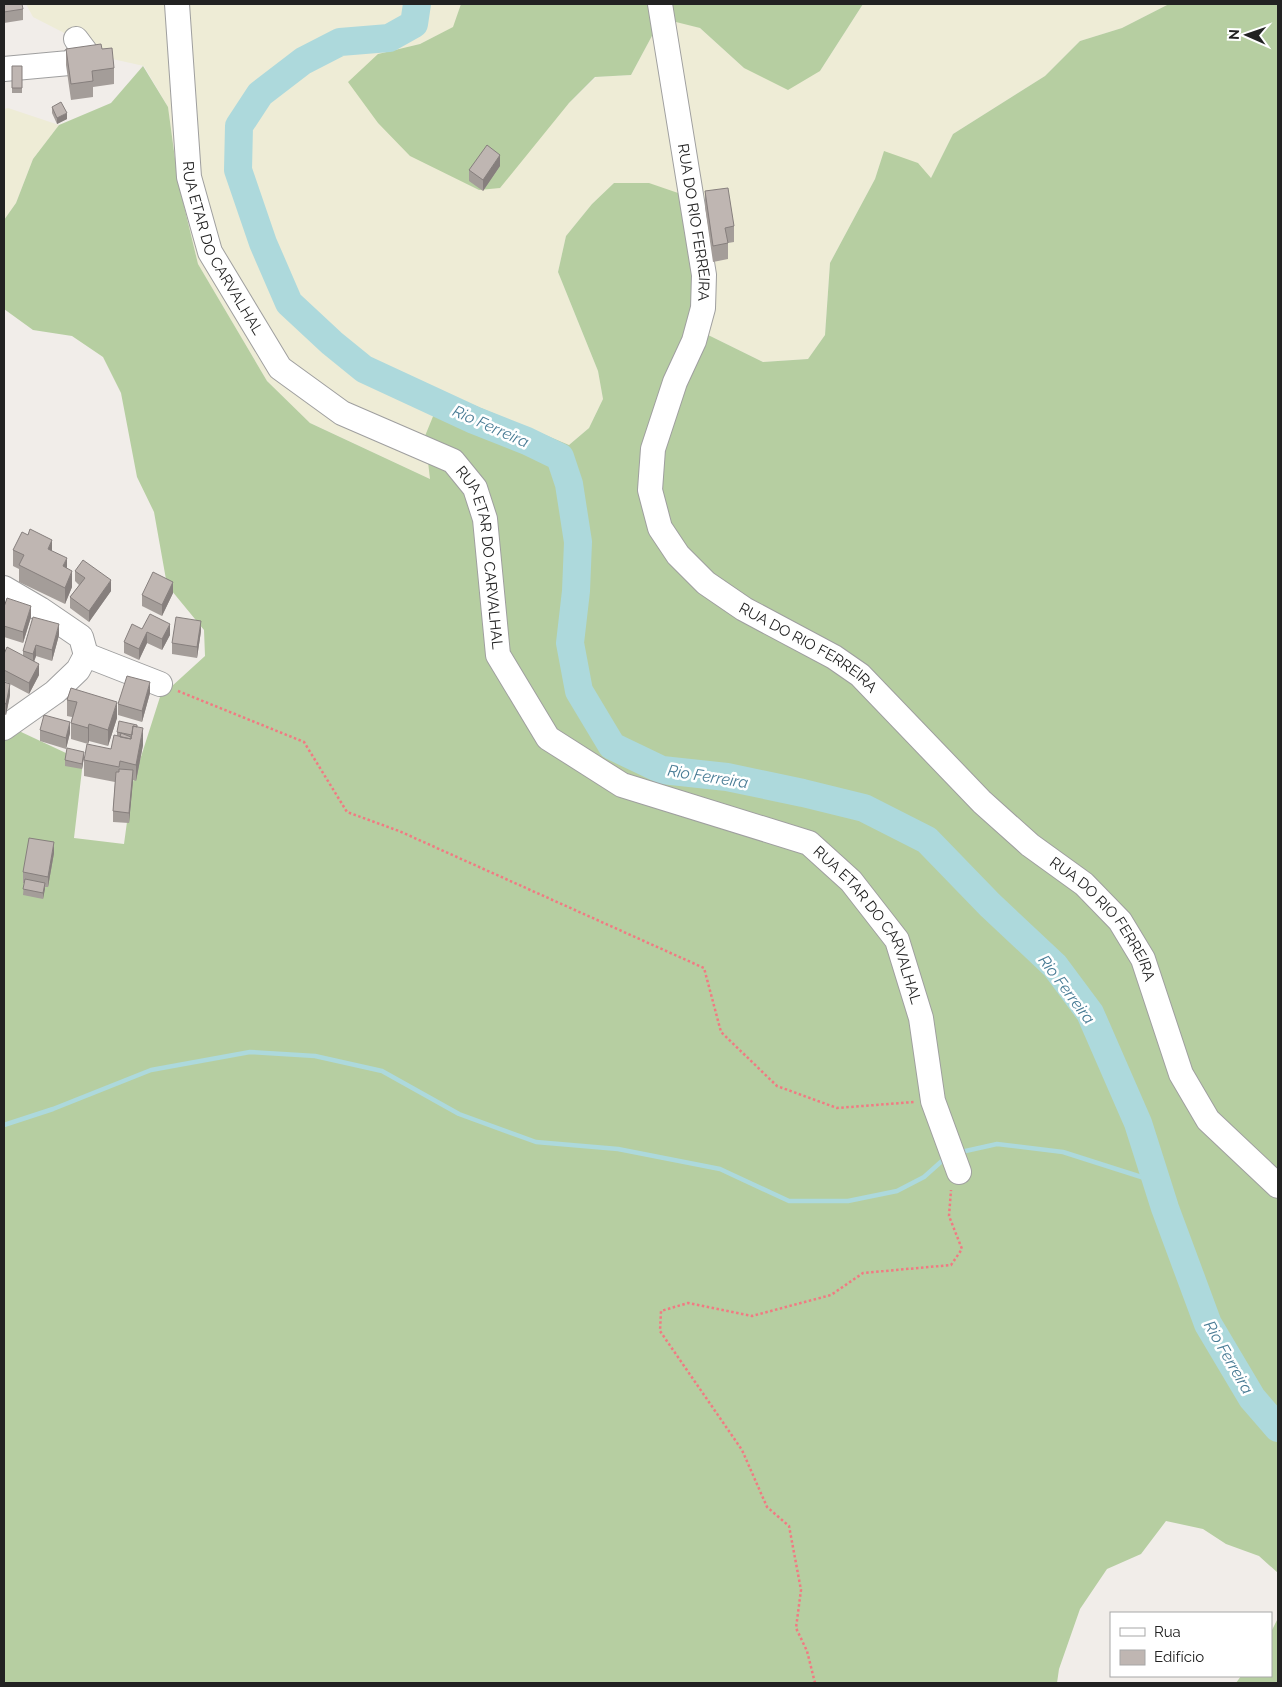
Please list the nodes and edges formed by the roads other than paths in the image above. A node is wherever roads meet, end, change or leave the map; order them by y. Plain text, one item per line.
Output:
1 (177, 4) edge
2 (660, 4) edge
3 (76, 39) dead end
4 (4, 69) edge
5 (4, 588) edge
6 (86, 655) junction
7 (160, 684) road end
8 (4, 728) edge
9 (959, 1172) road end
10 (1278, 1186) edge

1 - 9 street, RUA ETAR DO CARVALHAL
2 - 10 street, RUA DO RIO FERREIRA
3 - 4 street
5 - 6 street
6 - 7 street
6 - 8 street

